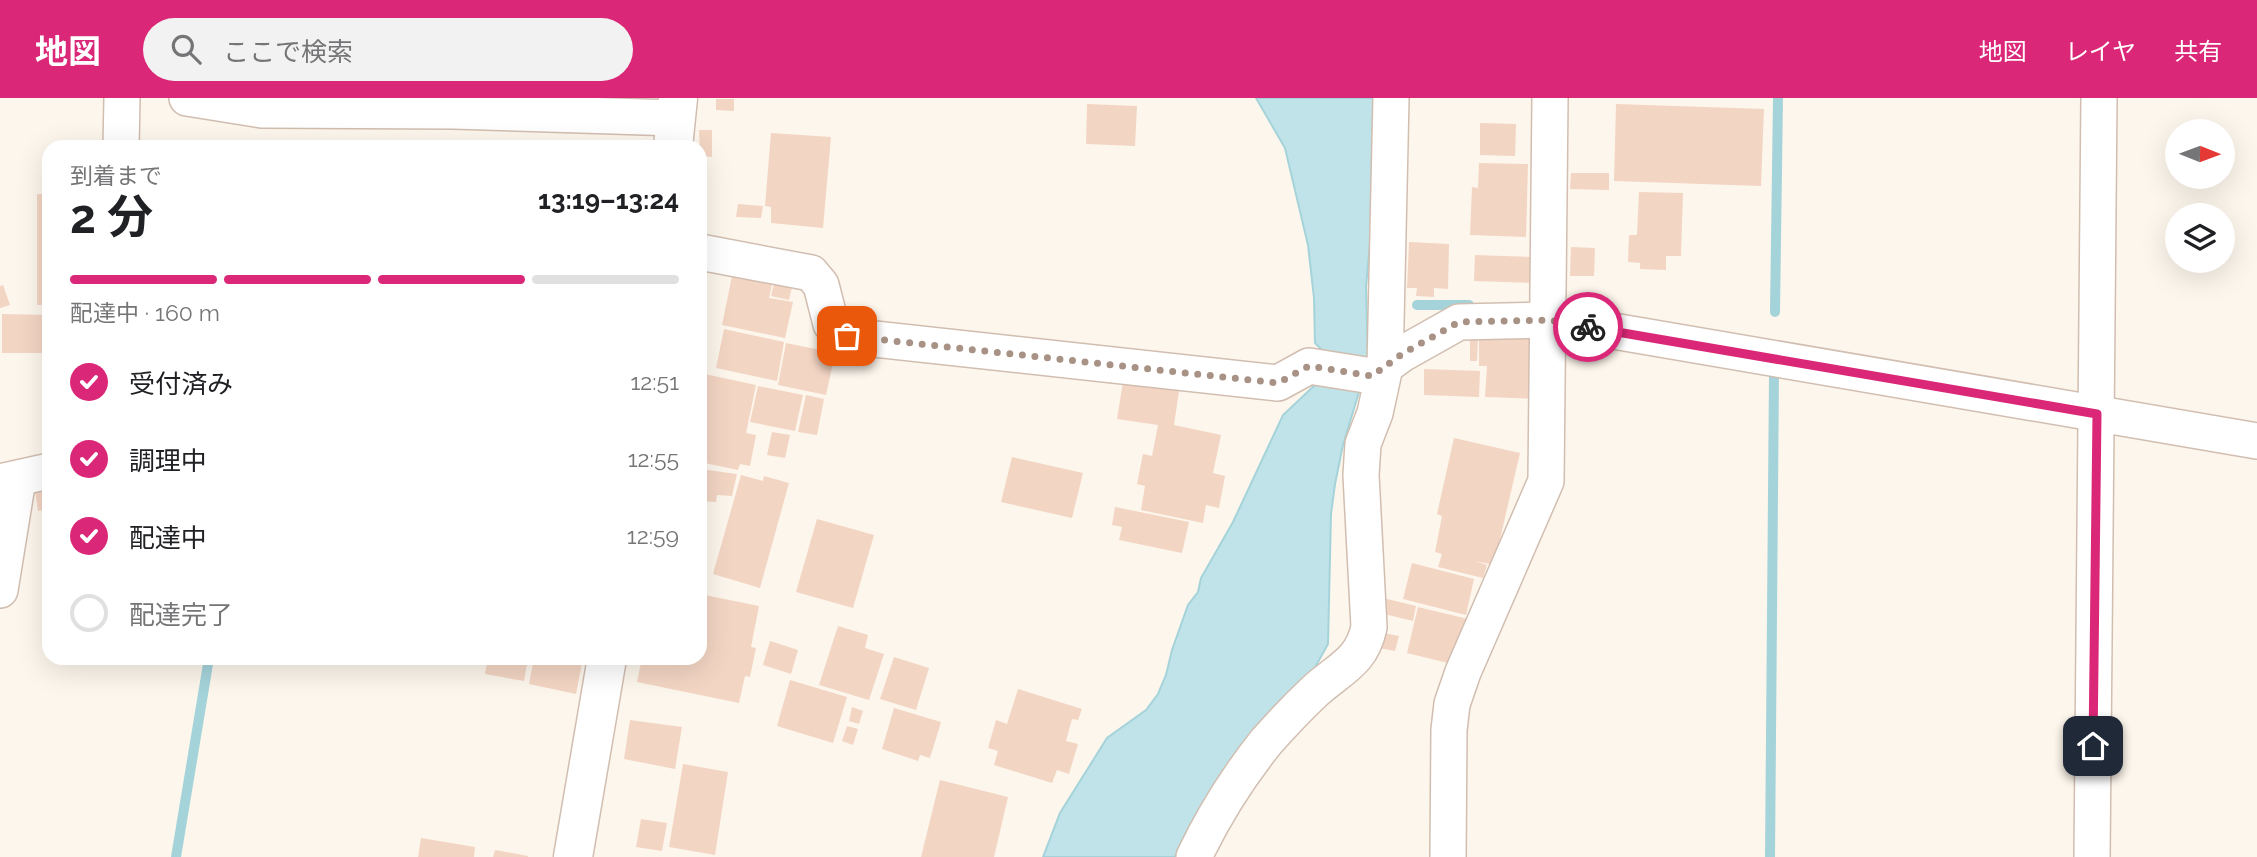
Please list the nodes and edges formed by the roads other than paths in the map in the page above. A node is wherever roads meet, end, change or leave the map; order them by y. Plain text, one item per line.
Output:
1 (122, 98) edge
2 (187, 98) edge
3 (1391, 98) edge
4 (1550, 98) edge
5 (2099, 98) edge
6 (676, 121) edge
7 (121, 140) edge
8 (707, 253) edge
9 (1549, 320) junction
10 (1379, 372) junction
11 (2097, 414) junction
12 (2257, 441) edge
13 (23, 477) edge
14 (0, 590) edge
15 (606, 665) edge
16 (573, 857) edge
17 (1194, 857) edge
18 (1448, 857) edge
19 (2092, 857) edge

1 - 7 street
2 - 6 street
3 - 10 street
4 - 9 street
5 - 11 street
8 - 10 street
9 - 10 street
9 - 11 street
9 - 18 street
10 - 17 street
11 - 12 street
11 - 19 street
13 - 14 street
15 - 16 street

